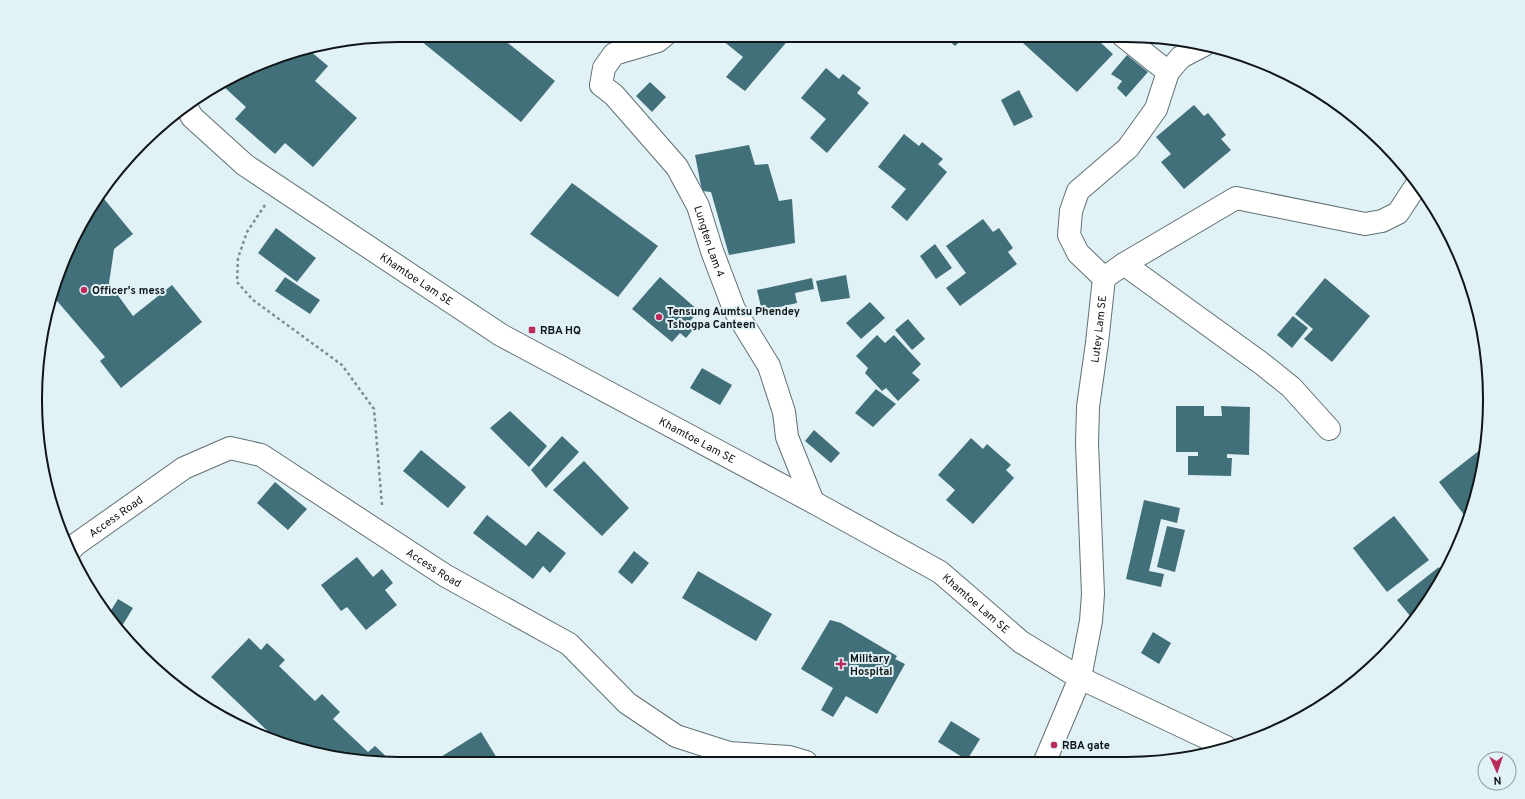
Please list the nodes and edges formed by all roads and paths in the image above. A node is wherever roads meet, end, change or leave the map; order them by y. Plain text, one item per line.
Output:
1 (655, 42) edge
2 (1131, 42) edge
3 (1196, 49) edge
4 (1168, 72) junction
5 (189, 111) edge
6 (277, 186) junction
7 (1414, 189) edge
8 (1124, 264) junction
9 (1104, 278) junction
10 (1328, 429) dead end
11 (813, 502) junction
12 (384, 536) junction
13 (74, 546) edge
14 (1080, 678) junction
15 (1220, 744) edge
16 (790, 757) edge
17 (1047, 757) edge

1 - 11 street, Lungten Lam 4
2 - 4 street
3 - 4 street
4 - 9 street
5 - 6 street, Khamtoe Lam SE
6 - 11 street, Khamtoe Lam SE
6 - 12 path
7 - 8 street
8 - 9 street
8 - 10 street
9 - 14 street, Lutey Lam SE
11 - 14 street, Khamtoe Lam SE
12 - 13 street, Access Road
12 - 16 street, Access Road
14 - 15 street, Khamtoe Lam SE
14 - 17 street, Lutey Lam SE

